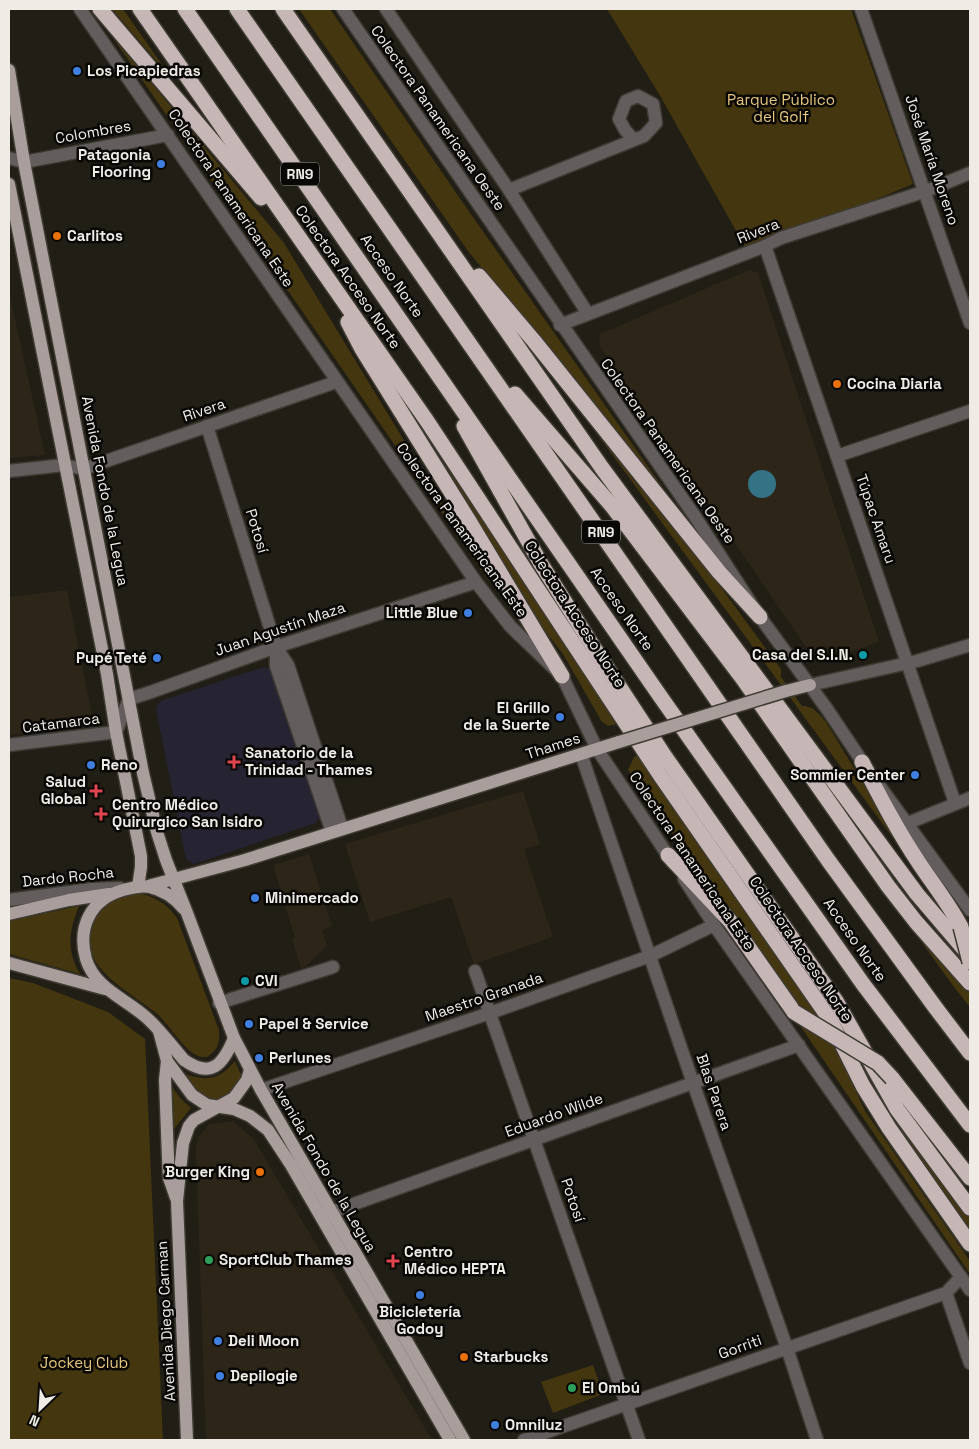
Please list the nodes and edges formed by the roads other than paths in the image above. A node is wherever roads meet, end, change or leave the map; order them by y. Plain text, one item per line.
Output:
1 (80, 9) edge
2 (100, 9) edge
3 (140, 9) edge
4 (185, 9) edge
5 (237, 9) edge
6 (283, 9) edge
7 (343, 9) edge
8 (386, 9) edge
9 (861, 9) edge
10 (9, 70) edge
11 (168, 135) junction
12 (633, 140) dead end
13 (9, 158) edge
14 (24, 162) junction
15 (970, 173) edge
16 (9, 184) edge
17 (509, 190) junction
18 (926, 191) junction
19 (417, 202) junction
20 (765, 246) junction
21 (315, 261) junction
22 (588, 314) junction
23 (970, 323) edge
24 (560, 325) junction
25 (461, 332) junction
26 (415, 340) junction
27 (336, 382) junction
28 (970, 411) edge
29 (207, 426) junction
30 (837, 456) junction
31 (64, 465) junction
32 (83, 469) junction
33 (9, 471) edge
34 (476, 582) junction
35 (760, 617) junction
36 (970, 645) edge
37 (276, 646) junction
38 (908, 663) junction
39 (562, 676) junction
40 (810, 686) junction
41 (129, 699) junction
42 (116, 732) junction
43 (9, 745) edge
44 (597, 749) junction
45 (581, 754) junction
46 (862, 762) junction
47 (970, 798) edge
48 (955, 803) junction
49 (908, 823) junction
50 (337, 830) junction
51 (668, 854) junction
52 (175, 880) junction
53 (139, 887) junction
54 (109, 894) junction
55 (9, 900) edge
56 (970, 910) edge
57 (188, 912) junction
58 (9, 914) edge
59 (714, 925) junction
60 (650, 956) junction
61 (970, 957) edge
62 (970, 962) edge
63 (9, 963) edge
64 (333, 967) dead end
65 (475, 971) dead end
66 (970, 984) edge
67 (107, 989) junction
68 (219, 1003) junction
69 (490, 1013) junction
70 (159, 1031) junction
71 (234, 1038) junction
72 (799, 1045) junction
73 (970, 1052) edge
74 (168, 1061) junction
75 (250, 1070) junction
76 (693, 1082) junction
77 (260, 1090) junction
78 (215, 1107) junction
79 (970, 1125) edge
80 (534, 1139) junction
81 (970, 1178) edge
82 (177, 1201) junction
83 (970, 1208) edge
84 (326, 1214) junction
85 (970, 1244) edge
86 (962, 1277) junction
87 (970, 1290) edge
88 (946, 1293) junction
89 (787, 1348) junction
90 (970, 1363) edge
91 (627, 1405) junction
92 (187, 1440) edge
93 (450, 1440) edge
94 (464, 1440) edge
95 (524, 1440) edge
96 (639, 1440) edge
97 (816, 1440) edge

1 - 11 street, Colectora Panamericana Este
2 - 21 highway
3 - 21 highway, Colectora Acceso Norte
4 - 26 highway, Acceso Norte / RN9
5 - 25 highway, Acceso Norte / RN9
6 - 19 highway
7 - 24 street, Colectora Panamericana Oeste
8 - 17 street
9 - 18 street, José María Moreno
10 - 14 main road, Avenida Fondo de la Legua
11 - 14 street, Colombres
11 - 27 street, Colectora Panamericana Este
12 - 17 street
13 - 14 street
14 - 32 main road, Avenida Fondo de la Legua
15 - 18 street, Rivera
16 - 31 main road
17 - 22 street
18 - 20 street, Rivera
18 - 23 street, José María Moreno
19 - 35 highway
19 - 61 highway
20 - 22 street, Rivera
20 - 30 street, Túpac Amaru
21 - 39 highway
21 - 85 highway, Colectora Acceso Norte
22 - 24 street, Rivera
24 - 35 street, Colectora Panamericana Oeste
25 - 66 highway
25 - 73 highway, Acceso Norte / RN9
26 - 79 highway, Acceso Norte / RN9
26 - 83 highway
27 - 29 street, Rivera
27 - 34 street, Colectora Panamericana Este
28 - 30 street
29 - 32 street, Rivera
29 - 37 street, Potosí
30 - 38 street, Túpac Amaru
31 - 32 street
31 - 33 street
31 - 42 main road
32 - 41 main road, Avenida Fondo de la Legua
34 - 37 street, Juan Agustín Maza
34 - 39 street, Colectora Panamericana Este
35 - 40 street, Colectora Panamericana Oeste
36 - 38 street, Thames
37 - 41 street, Juan Agustín Maza
37 - 50 street, Potosí
38 - 40 street, Thames
38 - 48 street, Túpac Amaru
39 - 44 street, Colectora Panamericana Este
40 - 44 main road, Thames, bridge
40 - 46 street, Colectora Panamericana Oeste
41 - 42 street
41 - 52 main road, Avenida Fondo de la Legua
42 - 43 street, Catamarca
42 - 53 main road
44 - 45 main road, Thames
44 - 51 street, Colectora Panamericana Este
45 - 50 main road, Thames
45 - 60 street, Blas Parera
46 - 49 street, Colectora Panamericana Oeste
46 - 62 highway, bridge
47 - 48 street
48 - 49 street
49 - 56 street, Colectora Panamericana Oeste
50 - 52 main road, Thames
51 - 59 street, Colectora Panamericana Este
51 - 81 highway, bridge
52 - 53 main road, Thames
52 - 57 main road, Avenida Fondo de la Legua
53 - 54 main road, Thames
53 - 55 street, Dardo Rocha
53 - 57 main road
54 - 58 main road, Thames
54 - 67 main road
57 - 68 main road, Avenida Fondo de la Legua
59 - 60 street, Maestro Granada
59 - 72 street, Colectora Panamericana Este
60 - 69 street, Maestro Granada
60 - 76 street, Blas Parera
63 - 67 main road
64 - 68 street
65 - 69 street, Potosí
67 - 70 main road
68 - 71 main road, Avenida Fondo de la Legua
69 - 77 street, Maestro Granada
69 - 80 street, Potosí
70 - 71 main road
70 - 74 main road, Avenida Fondo de la Legua
71 - 75 main road, Avenida Fondo de la Legua
72 - 76 street, Eduardo Wilde
72 - 86 street, Colectora Panamericana Este
74 - 78 main road, Avenida Fondo de la Legua
74 - 82 main road, Avenida Diego Carman
75 - 77 main road, Avenida Fondo de la Legua
75 - 78 main road, Avenida Diego Carman
76 - 80 street, Eduardo Wilde
76 - 89 street, Blas Parera
77 - 84 main road, Avenida Fondo de la Legua
78 - 82 main road, Avenida Diego Carman
78 - 84 main road, Avenida Fondo de la Legua
80 - 84 street, Eduardo Wilde
80 - 91 street, Potosí
82 - 92 main road, Avenida Diego Carman
84 - 93 main road, Avenida Fondo de la Legua
84 - 94 main road, Avenida Fondo de la Legua
86 - 87 street, Colectora Panamericana Este
86 - 88 street, Gorriti
88 - 89 street, Gorriti
88 - 90 street
89 - 91 street, Gorriti
89 - 97 street, Blas Parera
91 - 95 street, Gorriti
91 - 96 street, Potosí

